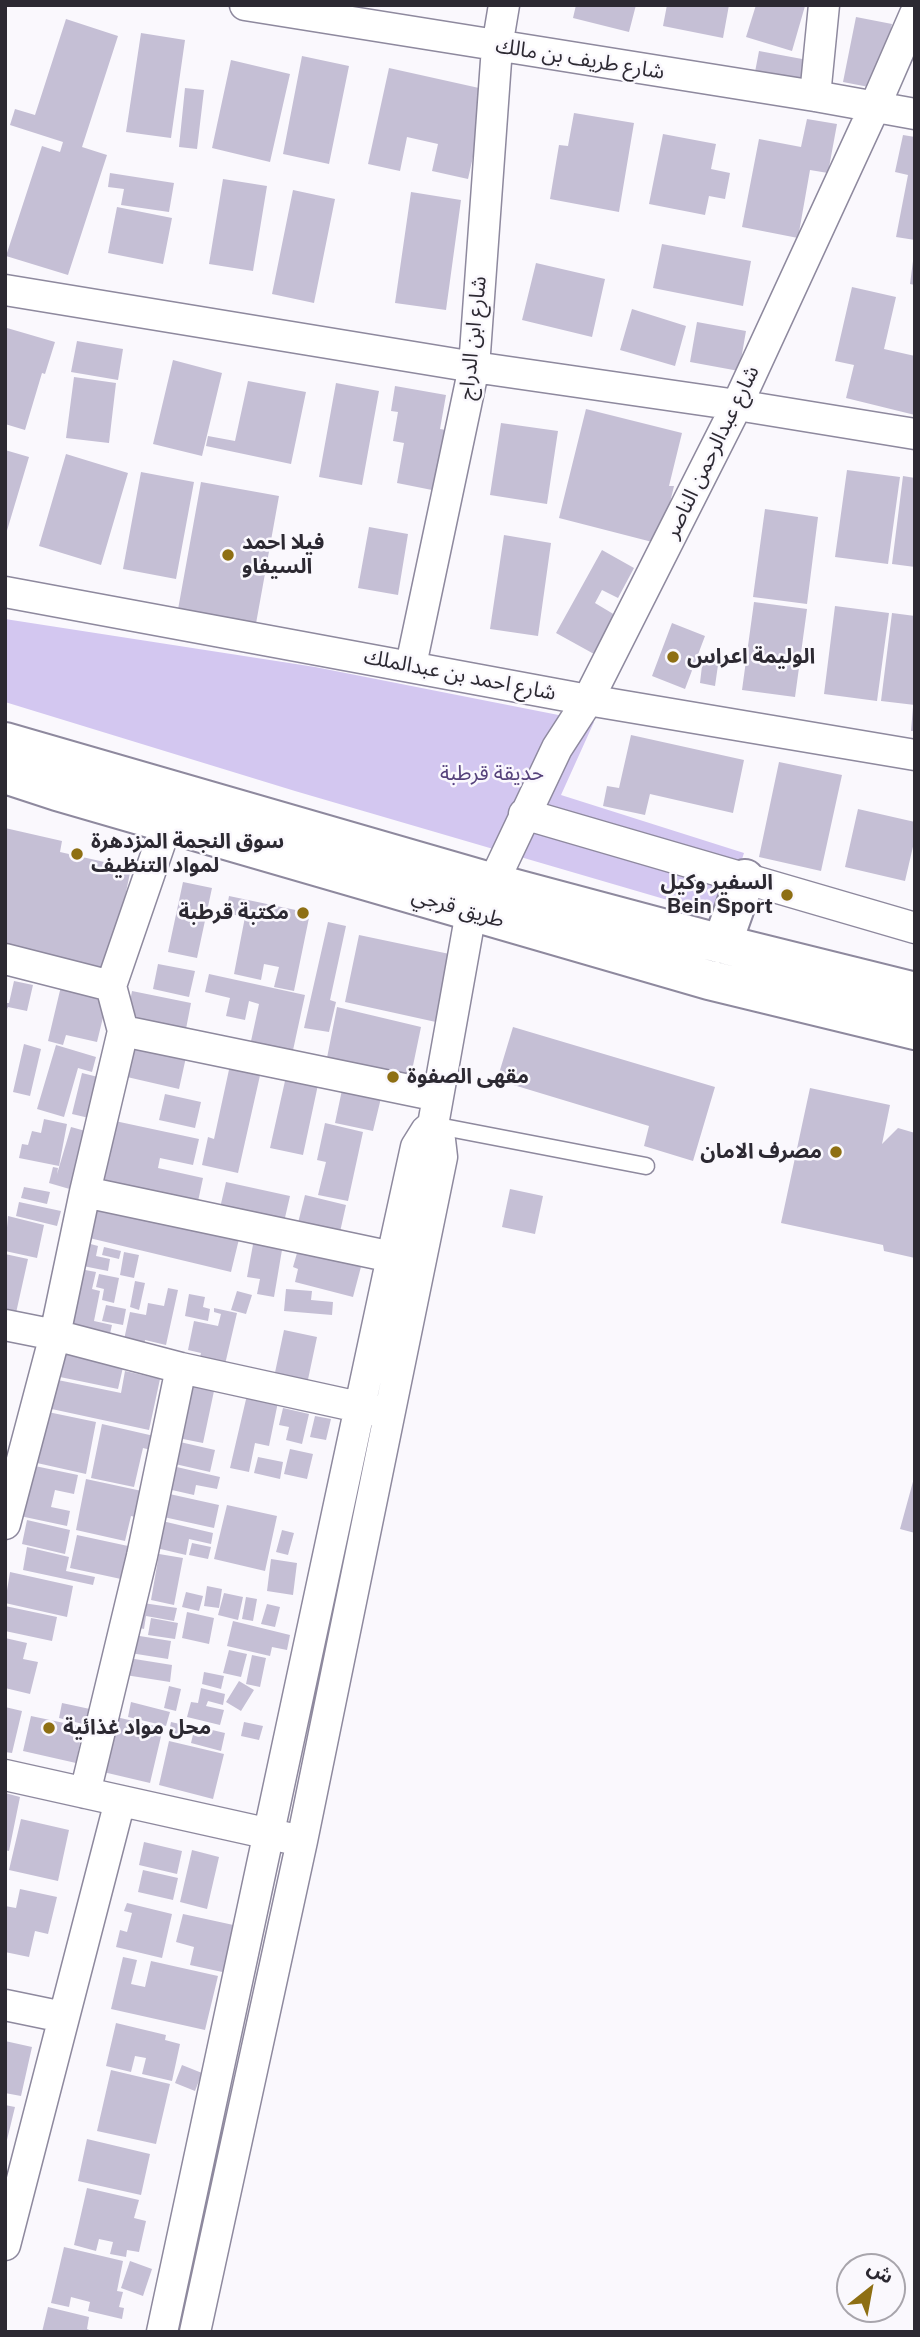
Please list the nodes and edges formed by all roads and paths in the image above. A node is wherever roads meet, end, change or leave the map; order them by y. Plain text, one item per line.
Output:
1 (245, 5) edge
2 (504, 5) edge
3 (824, 5) edge
4 (915, 14) edge
5 (497, 47) junction
6 (815, 96) junction
7 (875, 106) junction
8 (915, 114) edge
9 (5, 290) edge
10 (474, 367) junction
11 (737, 405) junction
12 (915, 434) edge
13 (5, 592) edge
14 (411, 666) junction
15 (588, 700) junction
16 (5, 742) edge
17 (915, 755) edge
18 (5, 774) edge
19 (524, 814) junction
20 (167, 823) junction
21 (745, 879) junction
22 (482, 897) junction
23 (915, 928) edge
24 (722, 944) junction
25 (5, 959) edge
26 (111, 986) junction
27 (915, 992) edge
28 (915, 1030) edge
29 (123, 1031) junction
30 (436, 1111) junction
31 (646, 1166) dead end
32 (85, 1192) junction
33 (392, 1256) junction
34 (5, 1325) edge
35 (55, 1335) junction
36 (181, 1368) junction
37 (358, 1407) junction
38 (390, 1413) junction
39 (12, 1476) edge
40 (5, 1524) edge
41 (5, 1775) edge
42 (85, 1793) junction
43 (120, 1801) junction
44 (269, 1835) junction
45 (302, 1841) junction
46 (5, 2005) edge
47 (63, 2017) junction
48 (6, 2235) edge
49 (162, 2332) edge
50 (195, 2332) edge

1 - 5 street, شارع طريف بن مالك
2 - 5 street, شارع ابن الدراج
3 - 6 street
4 - 7 street, شارع عبدالرحمن الناصر
5 - 6 street, شارع طريف بن مالك
5 - 10 street, شارع ابن الدراج
6 - 7 street, شارع طريف بن مالك
7 - 8 street, شارع طريف بن مالك
7 - 11 street, شارع عبدالرحمن الناصر
9 - 10 street
10 - 11 street
10 - 14 street, شارع ابن الدراج
11 - 12 street
11 - 15 street, شارع عبدالرحمن الناصر
13 - 14 street, شارع احمد بن عبدالملك
14 - 15 street, شارع احمد بن عبدالملك
15 - 17 street, شارع احمد بن عبدالملك
15 - 19 street, شارع عبدالرحمن الناصر
16 - 22 highway, طريق قرجي
18 - 20 highway, طريق قرجي
19 - 21 street
19 - 22 street, شارع عبدالرحمن الناصر
20 - 22 highway, طريق قرجي
20 - 26 street
21 - 23 street
21 - 24 highway
22 - 24 highway, طريق قرجي
22 - 28 highway, طريق قرجي
22 - 30 street, شارع عبدالرحمن الناصر
24 - 27 highway, طريق قرجي
25 - 26 street
26 - 29 street
29 - 30 street
29 - 32 street
30 - 31 lane
30 - 33 street
30 - 38 street
32 - 33 street
32 - 35 street
33 - 37 street
34 - 35 street
35 - 36 street
35 - 39 street
36 - 37 street
36 - 42 street
37 - 38 street
37 - 44 street
38 - 45 street
39 - 40 street
41 - 42 street
42 - 43 street
43 - 44 street
43 - 47 street
44 - 45 street
44 - 49 street
45 - 50 street
46 - 47 street
47 - 48 street

